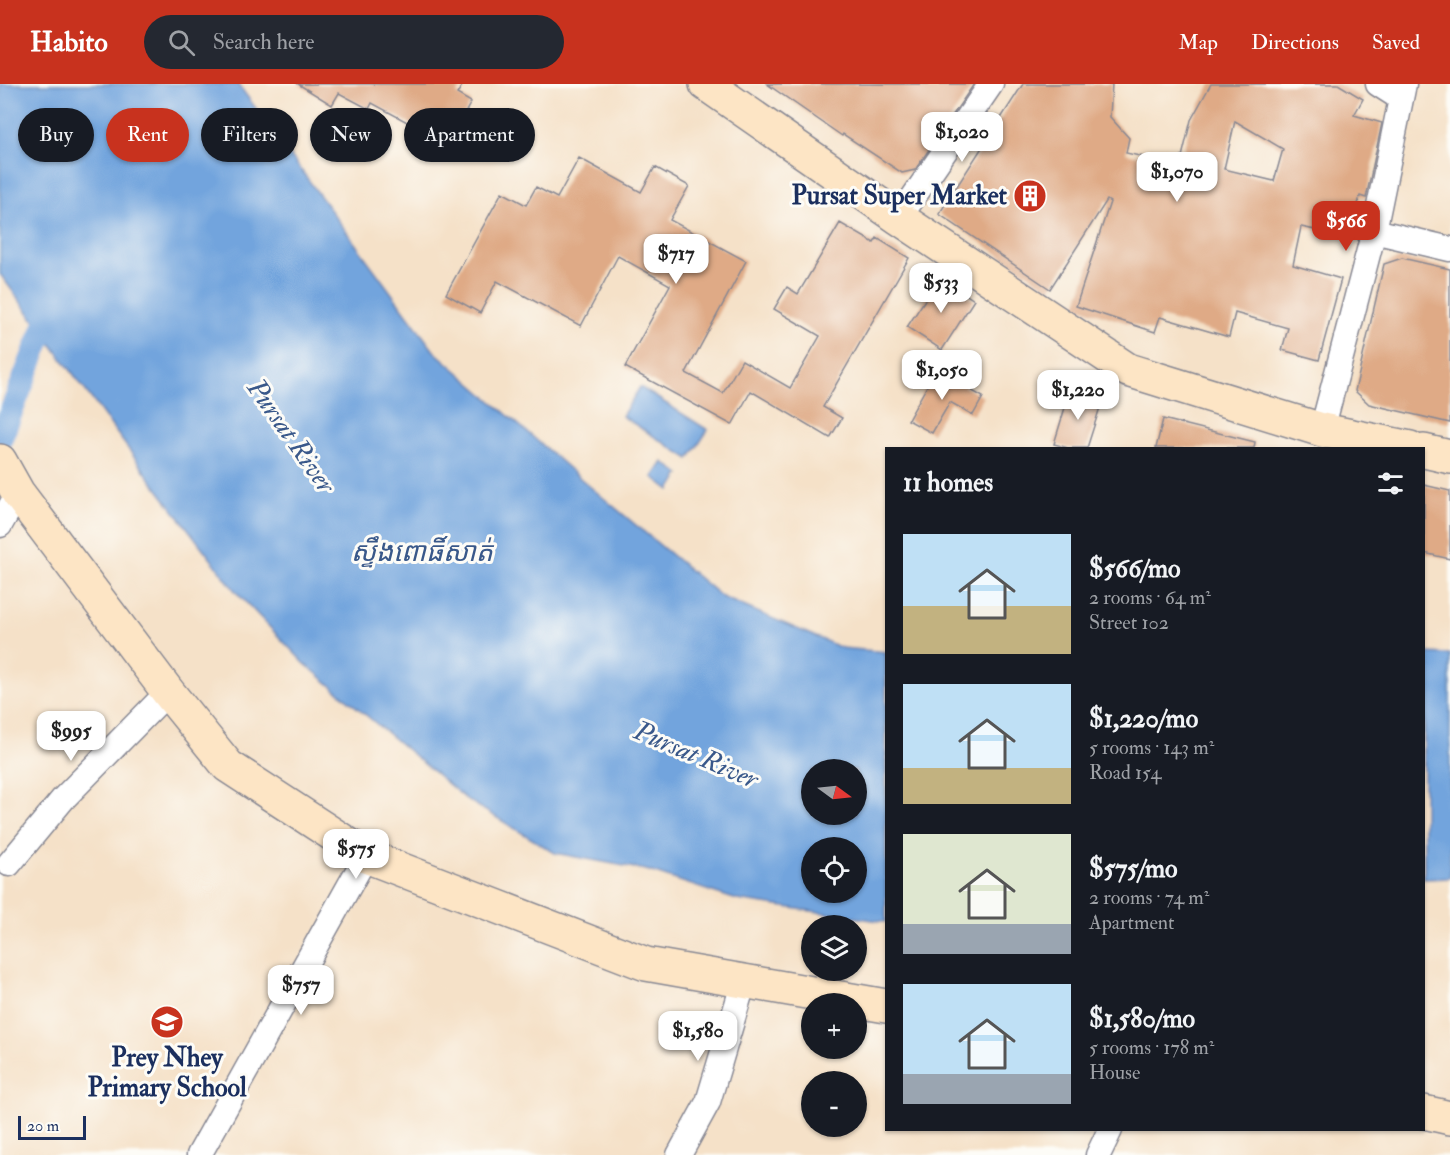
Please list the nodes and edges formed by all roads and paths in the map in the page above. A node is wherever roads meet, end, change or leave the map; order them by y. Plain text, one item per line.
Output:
1 (706, 84) edge
2 (991, 84) edge
3 (1378, 84) edge
4 (1402, 91) edge
5 (899, 218) junction
6 (1374, 231) junction
7 (1450, 249) edge
8 (1322, 430) junction
9 (1405, 447) edge
10 (1425, 451) edge
11 (1450, 457) edge
12 (9, 476) edge
13 (0, 525) edge
14 (168, 692) junction
15 (366, 856) junction
16 (9, 864) dead end
17 (744, 981) junction
18 (885, 1006) edge
19 (1425, 1112) edge
20 (1450, 1118) edge
21 (1110, 1131) edge
22 (199, 1155) edge
23 (679, 1155) edge
24 (1098, 1155) edge

1 - 5 street
2 - 5 street
3 - 4 street
4 - 6 street
5 - 8 street
6 - 7 street
6 - 8 street
8 - 9 street
10 - 11 street
12 - 13 street
12 - 14 street
14 - 15 street
14 - 16 street
15 - 17 street
15 - 22 street
17 - 18 street
17 - 23 street
19 - 20 street
21 - 24 street

